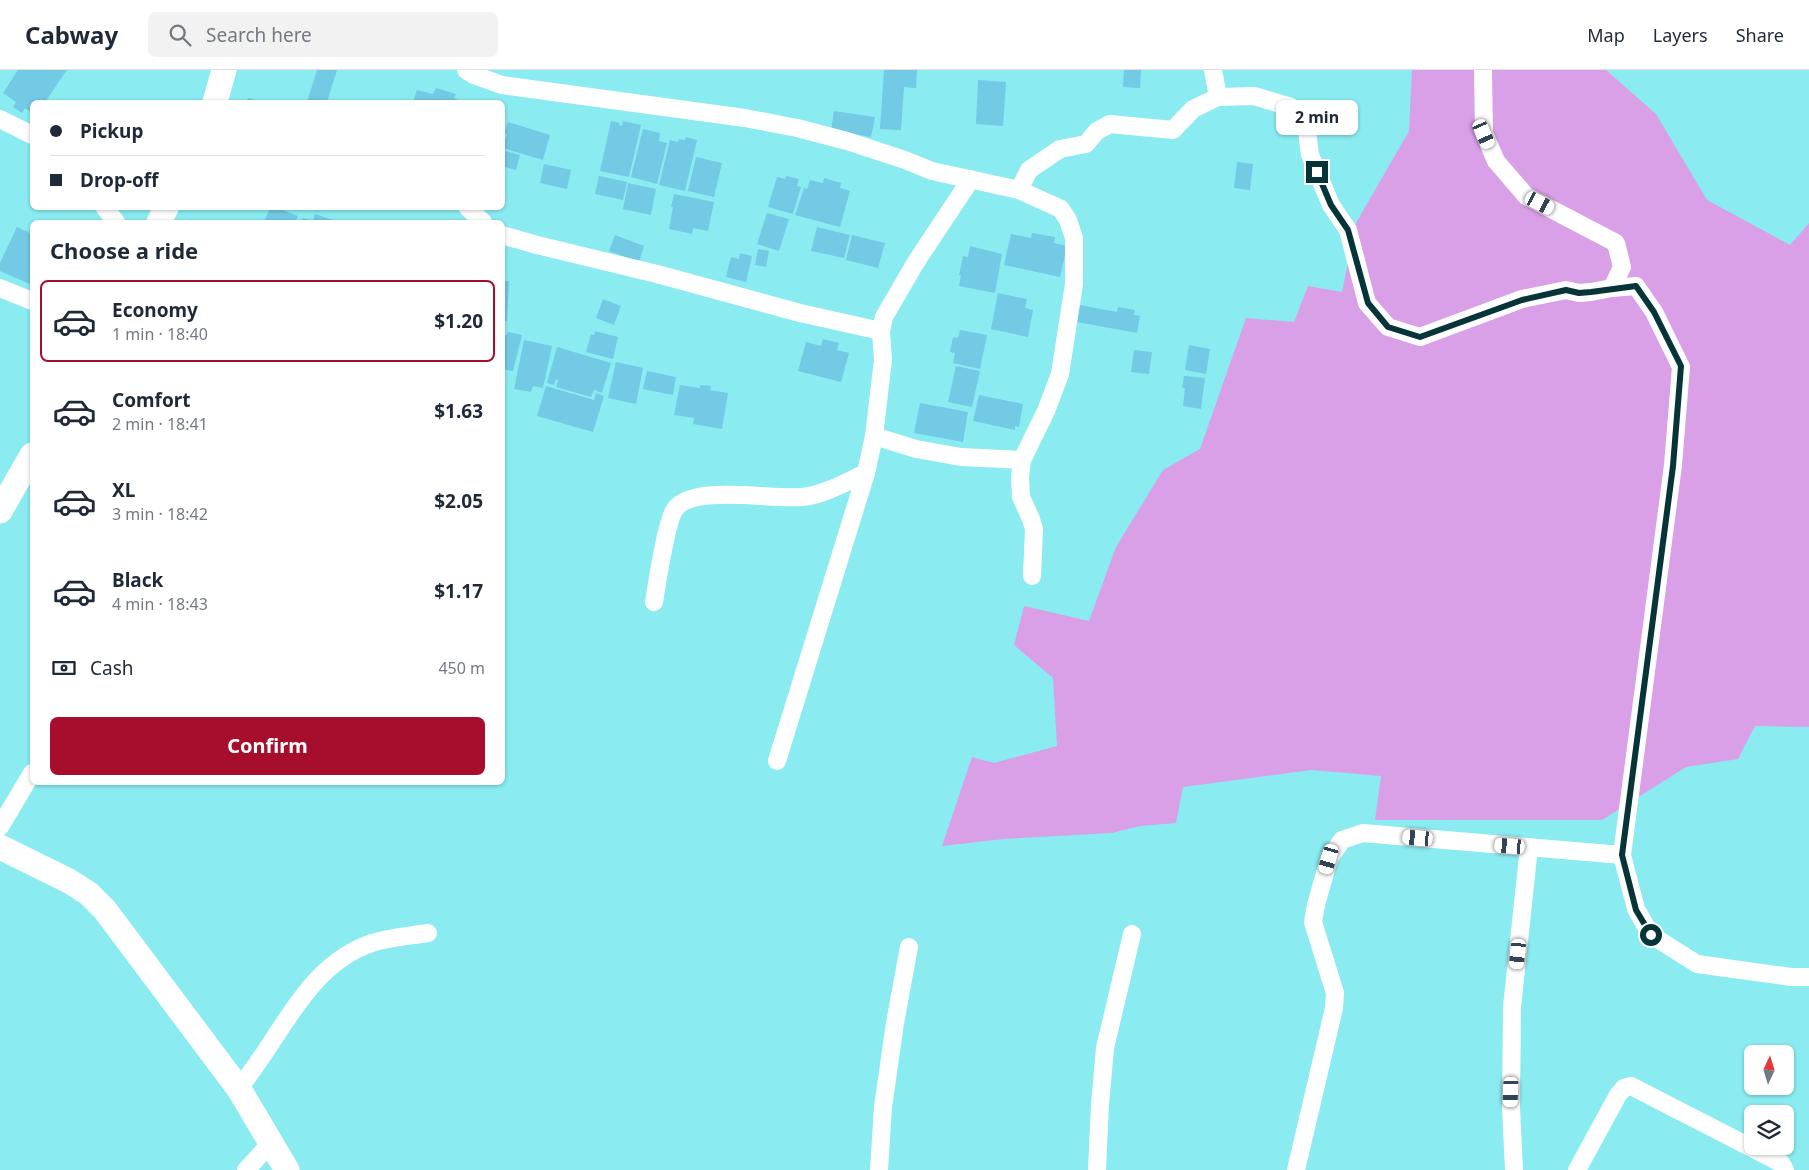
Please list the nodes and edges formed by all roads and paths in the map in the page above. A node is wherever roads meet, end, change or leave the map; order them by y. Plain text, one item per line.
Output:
1 (224, 70) edge
2 (466, 70) edge
3 (1213, 70) edge
4 (1483, 70) edge
5 (504, 78) edge
6 (1218, 97) junction
7 (215, 100) edge
8 (2, 118) edge
9 (30, 134) edge
10 (971, 179) junction
11 (1019, 190) junction
12 (107, 210) edge
13 (470, 210) edge
14 (114, 220) edge
15 (481, 220) edge
16 (505, 236) edge
17 (0, 288) edge
18 (1612, 288) junction
19 (30, 300) edge
20 (880, 331) junction
21 (874, 436) junction
22 (30, 458) edge
23 (1022, 460) junction
24 (866, 473) junction
25 (0, 511) edge
26 (1032, 576) dead end
27 (654, 602) dead end
28 (777, 760) dead end
29 (30, 776) edge
30 (0, 827) edge
31 (0, 847) edge
32 (1529, 847) junction
33 (1622, 855) junction
34 (428, 933) dead end
35 (1132, 934) dead end
36 (910, 947) dead end
37 (1809, 977) edge
38 (238, 1090) junction
39 (271, 1142) junction
40 (246, 1170) edge
41 (287, 1170) edge
42 (879, 1170) edge
43 (1097, 1170) edge
44 (1296, 1170) edge
45 (1514, 1170) edge
46 (1577, 1170) edge
47 (1784, 1170) edge

1 - 7 street
2 - 5 street
3 - 6 street
4 - 18 street
5 - 10 street
6 - 11 street
6 - 18 street
8 - 9 street
10 - 11 street
10 - 20 street
11 - 23 street
12 - 14 street
13 - 15 street
16 - 20 street
17 - 19 street
18 - 33 street
20 - 21 street
21 - 23 street
21 - 24 street
22 - 25 street
23 - 26 street
24 - 27 street
24 - 28 street
29 - 30 street
31 - 38 street
32 - 33 street
32 - 44 street
32 - 45 street
33 - 37 street
34 - 38 street
35 - 43 street
36 - 42 street
38 - 39 street
39 - 40 street
39 - 41 street
46 - 47 street

